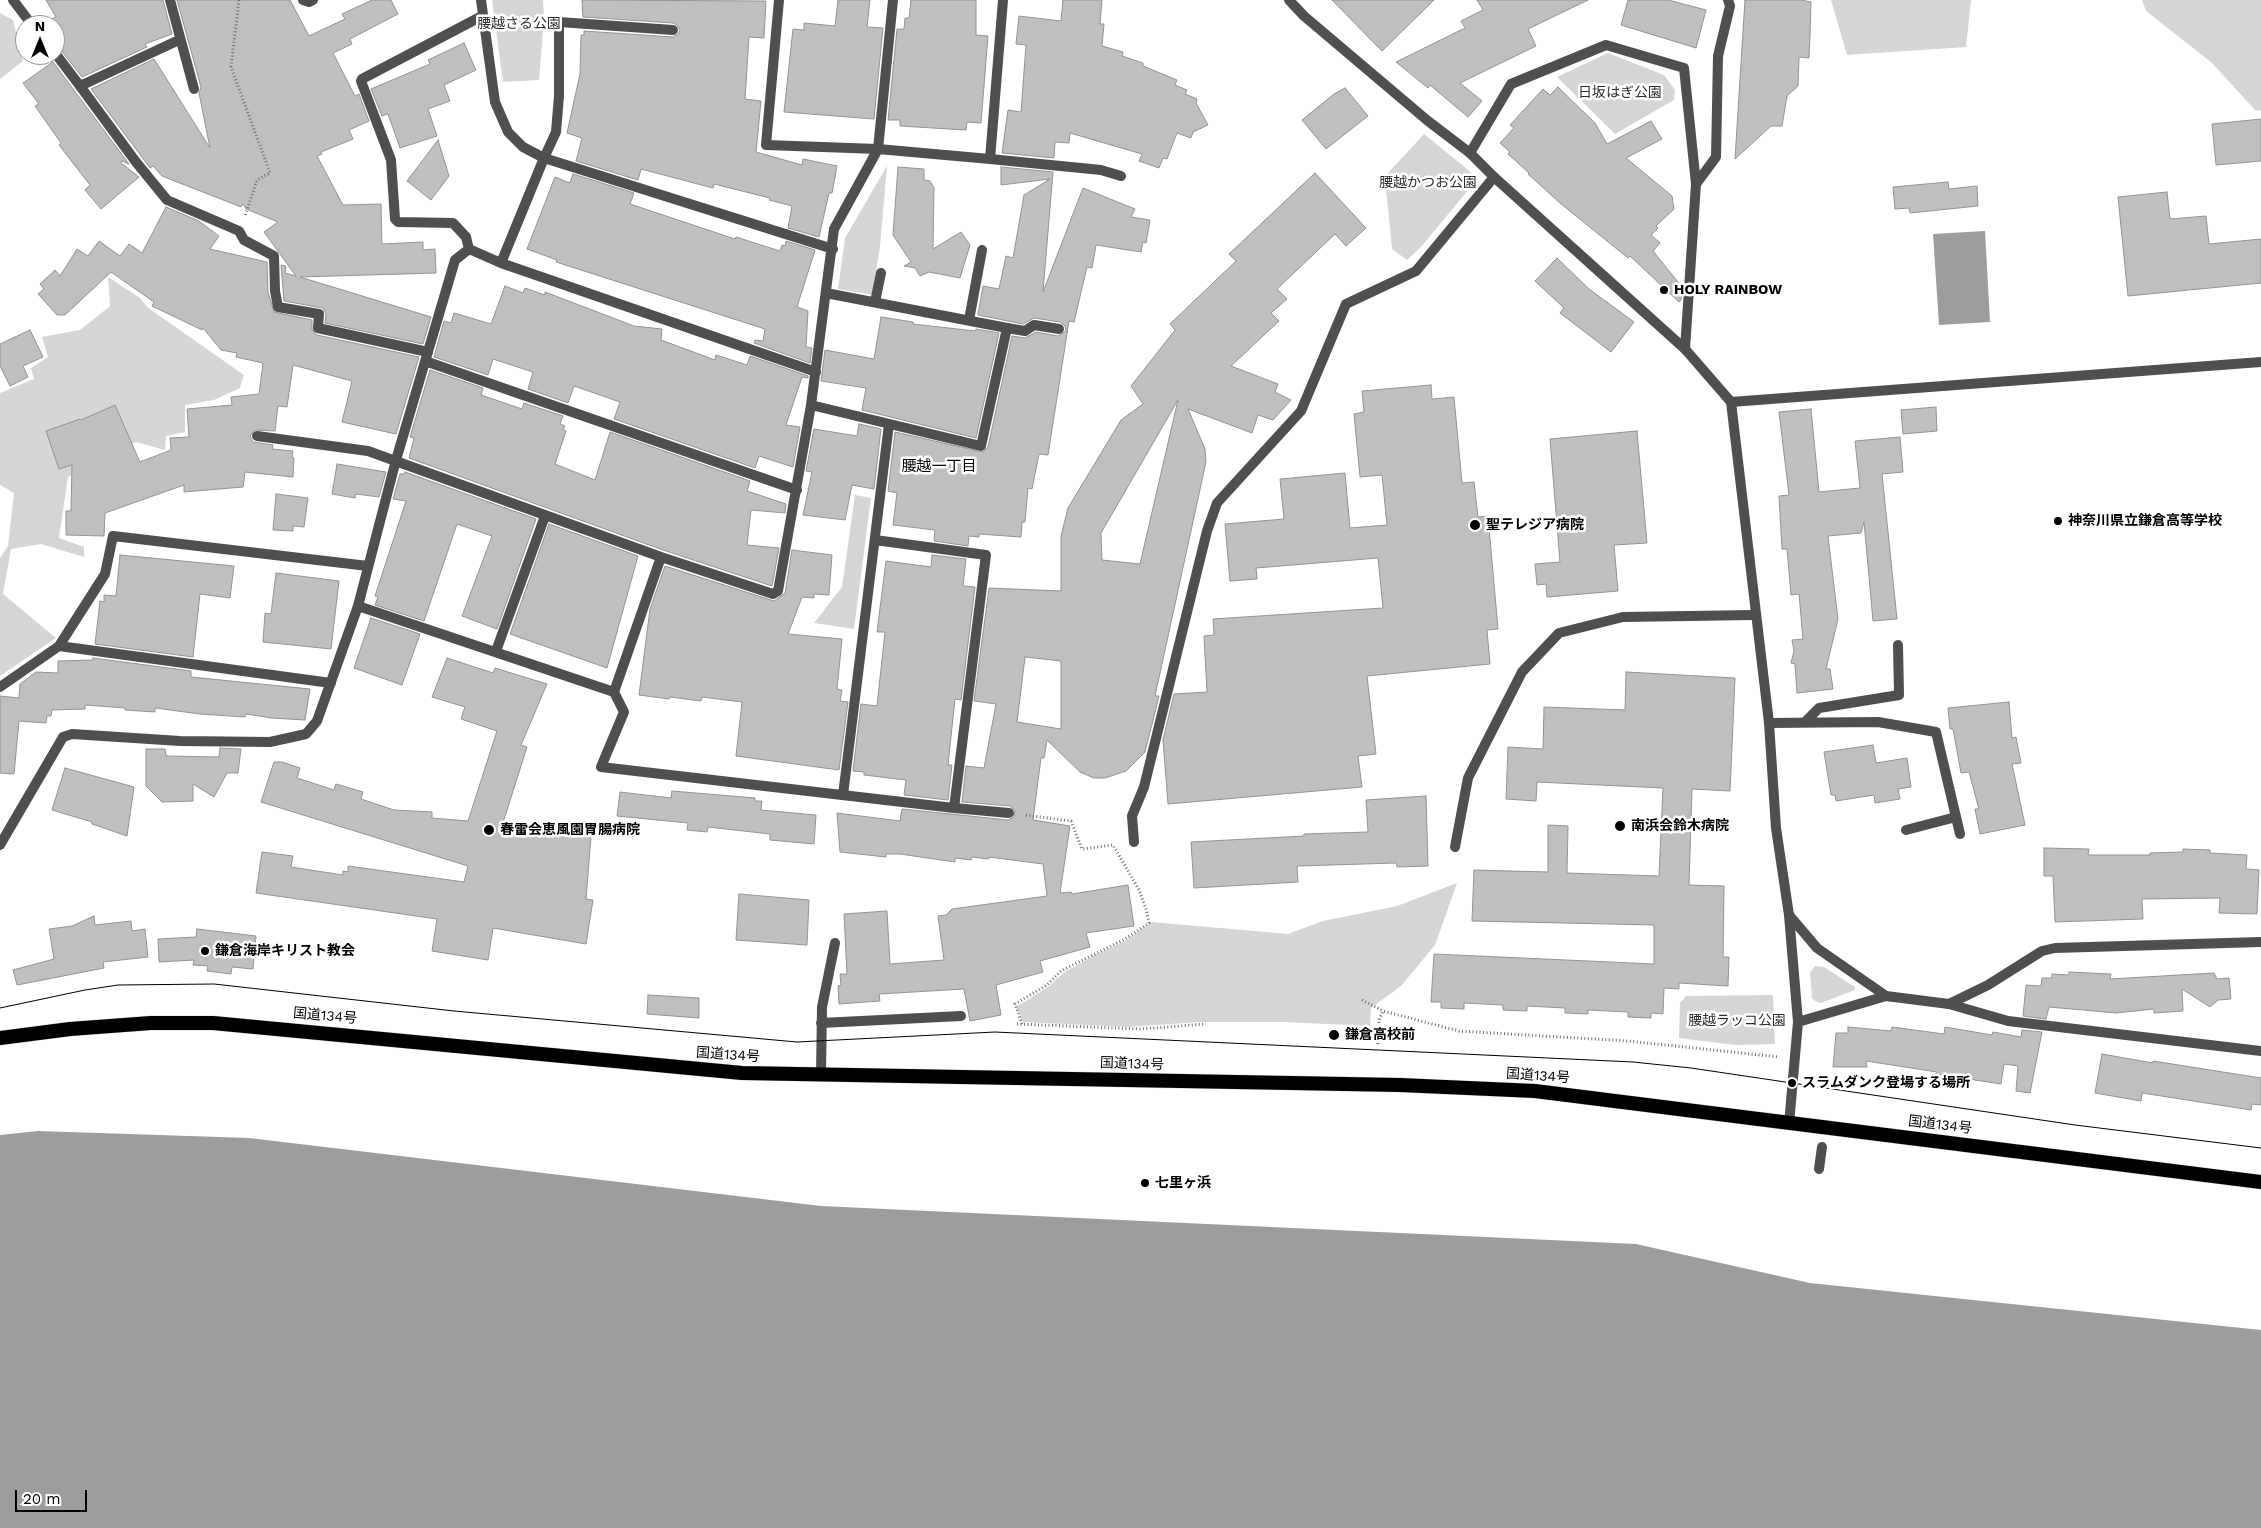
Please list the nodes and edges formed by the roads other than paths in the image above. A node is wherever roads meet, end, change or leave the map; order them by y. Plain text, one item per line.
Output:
1 (13, 0) edge
2 (170, 0) edge
3 (303, 0) edge
4 (313, 0) edge
5 (481, 0) edge
6 (779, 0) edge
7 (893, 0) edge
8 (1003, 0) edge
9 (1289, 0) edge
10 (1728, 0) edge
11 (24, 15) edge
12 (482, 16) junction
13 (673, 30) dead end
14 (179, 40) junction
15 (64, 65) edge
16 (80, 86) junction
17 (194, 89) dead end
18 (878, 149) junction
19 (1470, 153) junction
20 (544, 158) junction
21 (990, 159) junction
22 (1121, 176) dead end
23 (1494, 177) junction
24 (1696, 184) junction
25 (469, 249) junction
26 (833, 249) junction
27 (982, 250) dead end
28 (501, 263) junction
29 (880, 273) dead end
30 (826, 294) junction
31 (875, 302) junction
32 (969, 320) junction
33 (1007, 328) junction
34 (1059, 329) dead end
35 (1685, 349) junction
36 (427, 356) junction
37 (2261, 362) edge
38 (816, 372) junction
39 (1731, 402) junction
40 (811, 406) junction
41 (889, 424) junction
42 (257, 436) dead end
43 (396, 460) junction
44 (797, 490) junction
45 (545, 516) junction
46 (875, 540) junction
47 (661, 557) junction
48 (368, 566) junction
49 (358, 606) junction
50 (1755, 614) junction
51 (1898, 645) dead end
52 (59, 646) junction
53 (496, 651) junction
54 (331, 683) junction
55 (0, 687) edge
56 (614, 692) junction
57 (1805, 722) junction
58 (1769, 723) junction
59 (843, 795) junction
60 (954, 808) junction
61 (1009, 814) road end
62 (1956, 817) junction
63 (1906, 830) dead end
64 (1960, 834) dead end
65 (1134, 842) dead end
66 (0, 845) edge
67 (1455, 847) dead end
68 (1788, 915) junction
69 (2261, 942) edge
70 (835, 943) dead end
71 (1886, 996) junction
72 (1949, 1004) junction
73 (961, 1016) dead end
74 (1798, 1022) junction
75 (821, 1023) junction
76 (0, 1038) edge
77 (2261, 1051) edge
78 (821, 1075) junction
79 (1789, 1124) junction
80 (1822, 1147) dead end
81 (1819, 1168) dead end
82 (2261, 1182) edge

1 - 11 street
2 - 14 street
3 - 4 street
5 - 12 street
6 - 18 street
7 - 18 street
8 - 21 street
9 - 19 street
10 - 24 street
12 - 20 street
12 - 25 street
13 - 20 street
14 - 16 street
14 - 17 street
15 - 16 street
16 - 36 street
18 - 21 street
18 - 26 street
19 - 23 street
19 - 24 street
20 - 26 street
20 - 28 street
21 - 22 street
23 - 35 street
23 - 65 street
24 - 35 street
25 - 28 street
25 - 36 street
26 - 30 street
27 - 32 street
28 - 38 street
29 - 31 street
30 - 31 street
30 - 38 street
31 - 32 street
32 - 33 street
33 - 34 street
33 - 41 street
35 - 39 street
36 - 43 street
36 - 44 street
37 - 39 street
38 - 40 street
39 - 50 street
40 - 41 street
40 - 44 street
41 - 46 street
42 - 43 street
43 - 45 street
43 - 48 street
44 - 47 street
45 - 47 street
45 - 53 street
46 - 59 street
46 - 60 street
47 - 56 street
48 - 49 street
48 - 52 street
49 - 53 street
49 - 54 street
50 - 58 street
50 - 67 street
51 - 57 street
52 - 54 street
52 - 55 street
53 - 56 street
54 - 66 street
56 - 59 street
57 - 58 street
57 - 62 street
58 - 68 street
59 - 60 street
60 - 61 street
62 - 63 street
62 - 64 street
68 - 71 street
68 - 74 street
69 - 72 street
70 - 75 street
71 - 72 street
71 - 74 street
72 - 77 street
73 - 75 street
74 - 79 street
75 - 78 street
76 - 78 highway, 国道134号
78 - 79 highway, 国道134号
79 - 82 highway, 国道134号
80 - 81 street

